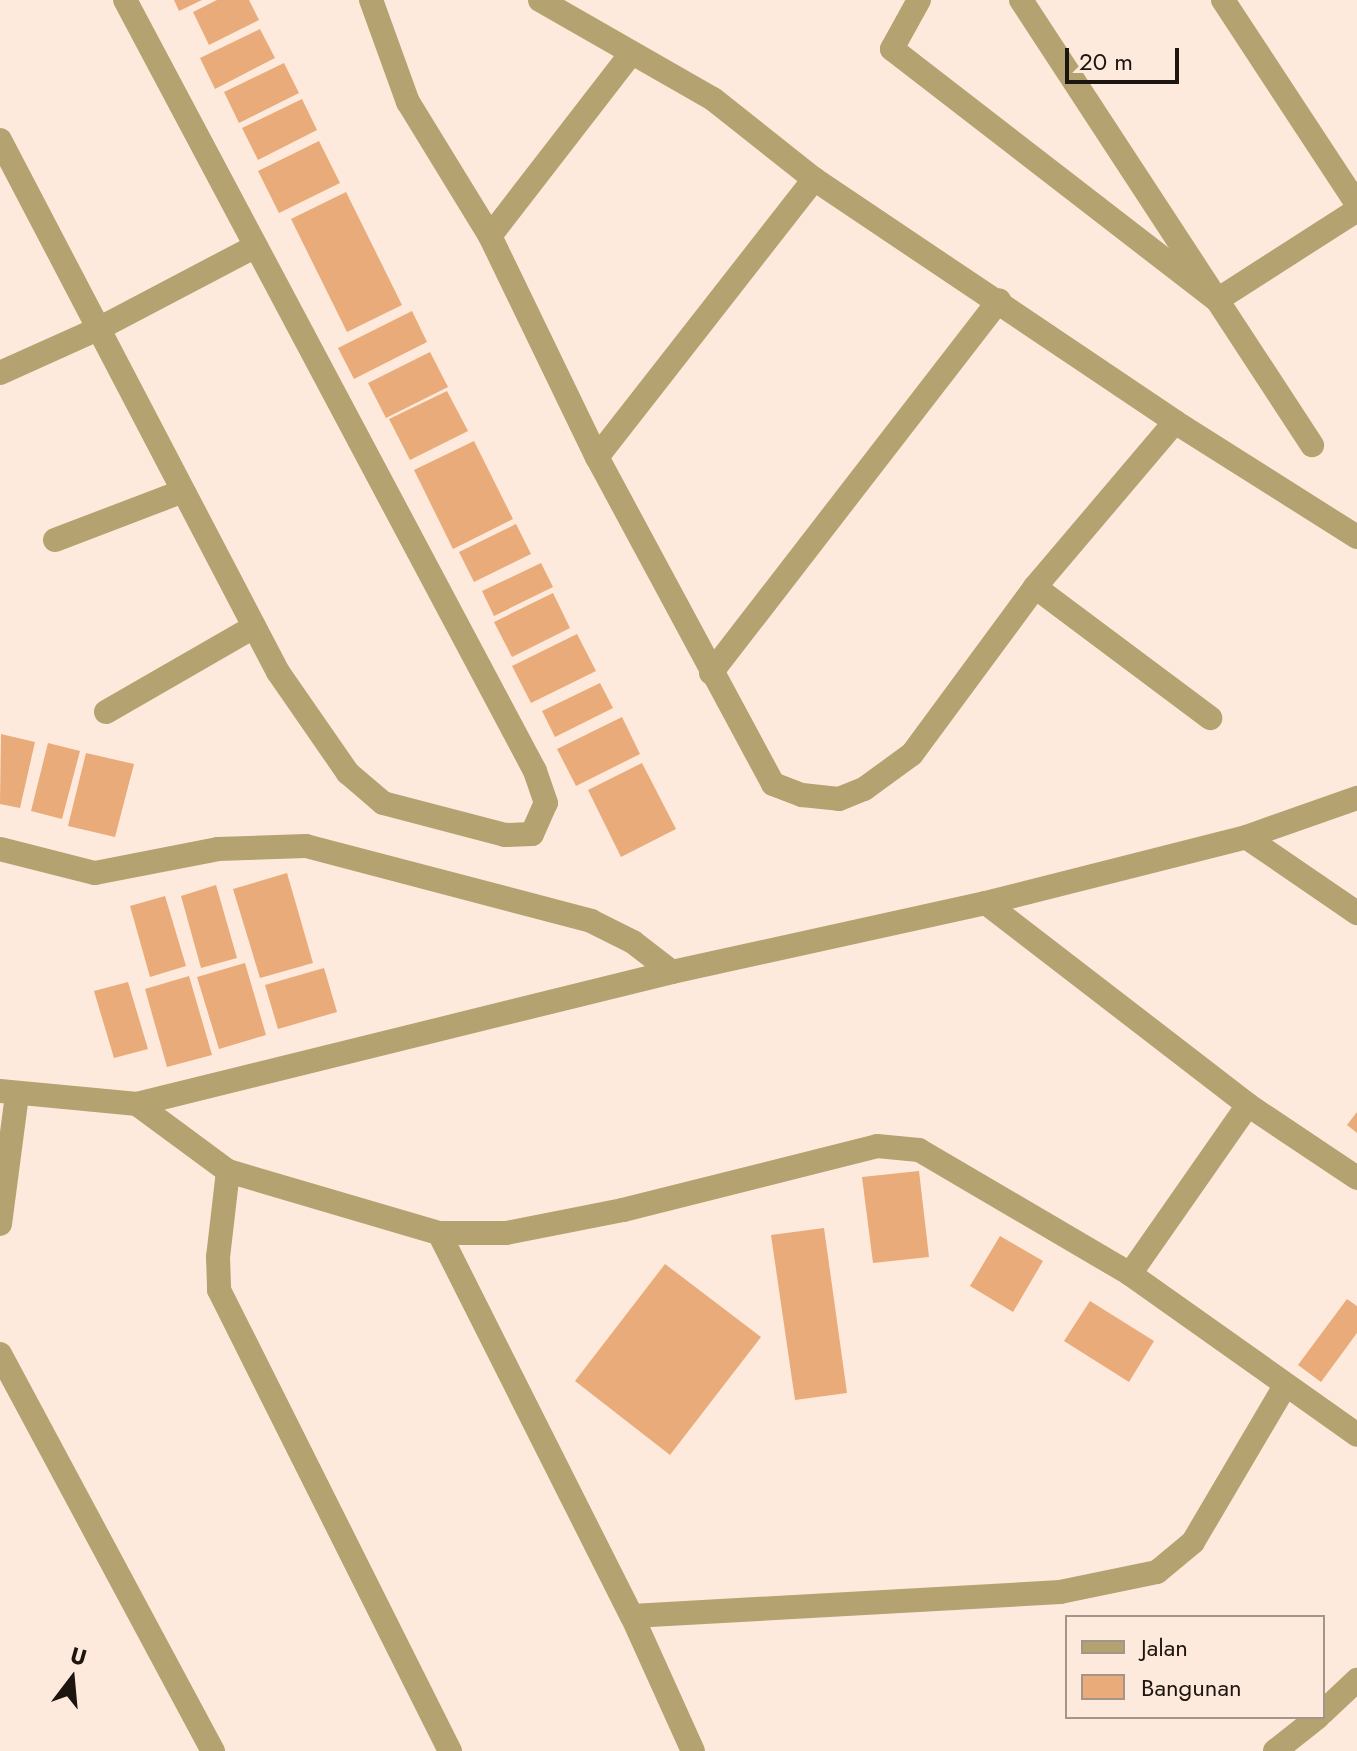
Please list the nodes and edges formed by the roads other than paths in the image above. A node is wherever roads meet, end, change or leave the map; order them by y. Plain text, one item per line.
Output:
1 (125, 0) edge
2 (371, 0) edge
3 (540, 0) edge
4 (919, 0) edge
5 (1021, 0) edge
6 (1223, 0) edge
7 (629, 56) junction
8 (0, 140) edge
9 (814, 179) junction
10 (1357, 207) edge
11 (490, 236) junction
12 (256, 246) junction
13 (999, 300) junction
14 (1217, 300) junction
15 (98, 329) junction
16 (0, 373) edge
17 (1175, 422) junction
18 (1312, 445) dead end
19 (597, 457) junction
20 (183, 491) junction
21 (1357, 537) edge
22 (55, 540) dead end
23 (1035, 587) junction
24 (254, 627) junction
25 (711, 673) junction
26 (106, 712) dead end
27 (1210, 718) dead end
28 (1357, 798) edge
29 (1246, 837) junction
30 (0, 849) edge
31 (986, 903) junction
32 (1357, 913) edge
33 (672, 972) junction
34 (8, 1093) edge
35 (137, 1104) junction
36 (1248, 1105) junction
37 (228, 1171) junction
38 (1357, 1178) edge
39 (0, 1224) edge
40 (439, 1233) junction
41 (1130, 1274) junction
42 (0, 1354) edge
43 (1285, 1386) junction
44 (1357, 1435) edge
45 (632, 1616) junction
46 (1357, 1680) edge
47 (1325, 1710) edge
48 (1315, 1719) edge
49 (213, 1751) edge
50 (450, 1751) edge
51 (693, 1751) edge
52 (1275, 1751) edge

1 - 12 street
2 - 11 street
3 - 7 street
4 - 14 street
5 - 14 street
6 - 10 street
7 - 9 street
7 - 11 street
8 - 15 street
9 - 13 street
9 - 19 street
10 - 14 street
11 - 19 street
12 - 15 street
12 - 24 street
13 - 17 street
13 - 25 street
14 - 18 street
15 - 16 street
15 - 20 street
17 - 21 street
17 - 23 street
19 - 25 street
20 - 22 street
20 - 24 street
23 - 25 street
23 - 27 street
24 - 26 street
28 - 29 street
29 - 31 street
29 - 32 street
30 - 33 street
31 - 33 street
31 - 36 street
33 - 35 street
34 - 35 street
34 - 39 street
35 - 37 street
36 - 38 street
36 - 41 street
37 - 40 street
37 - 50 street
40 - 41 street
40 - 45 street
41 - 43 street
42 - 49 street
43 - 44 street
43 - 45 street
45 - 51 street
46 - 47 street
48 - 52 street

